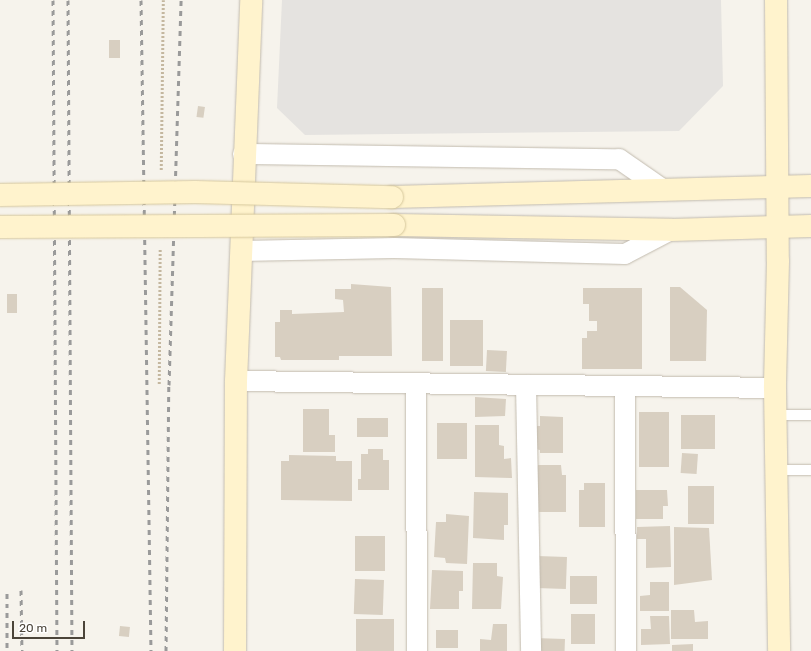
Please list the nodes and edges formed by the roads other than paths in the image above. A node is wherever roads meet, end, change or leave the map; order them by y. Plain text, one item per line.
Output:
1 (250, 0) edge
2 (776, 0) edge
3 (243, 154) junction
4 (811, 186) edge
5 (777, 187) junction
6 (664, 190) junction
7 (0, 195) edge
8 (811, 226) edge
9 (0, 227) edge
10 (778, 227) junction
11 (671, 230) junction
12 (241, 251) junction
13 (236, 381) junction
14 (416, 384) junction
15 (526, 385) junction
16 (625, 386) junction
17 (775, 388) junction
18 (776, 415) junction
19 (811, 415) edge
20 (776, 470) junction
21 (811, 470) edge
22 (235, 651) edge
23 (417, 651) edge
24 (531, 651) edge
25 (626, 651) edge
26 (780, 651) edge

1 - 3 street
2 - 5 street
3 - 6 street
3 - 12 street
4 - 5 street
5 - 6 street
5 - 10 street
6 - 7 street, bridge
8 - 10 street
9 - 11 street, bridge
10 - 11 street
10 - 17 street
11 - 12 street
12 - 13 street
13 - 14 street
13 - 22 street
14 - 15 street
14 - 23 street
15 - 16 street
15 - 24 street
16 - 17 street
16 - 25 street
17 - 18 street
18 - 19 lane
18 - 20 street
20 - 21 lane
20 - 26 street

